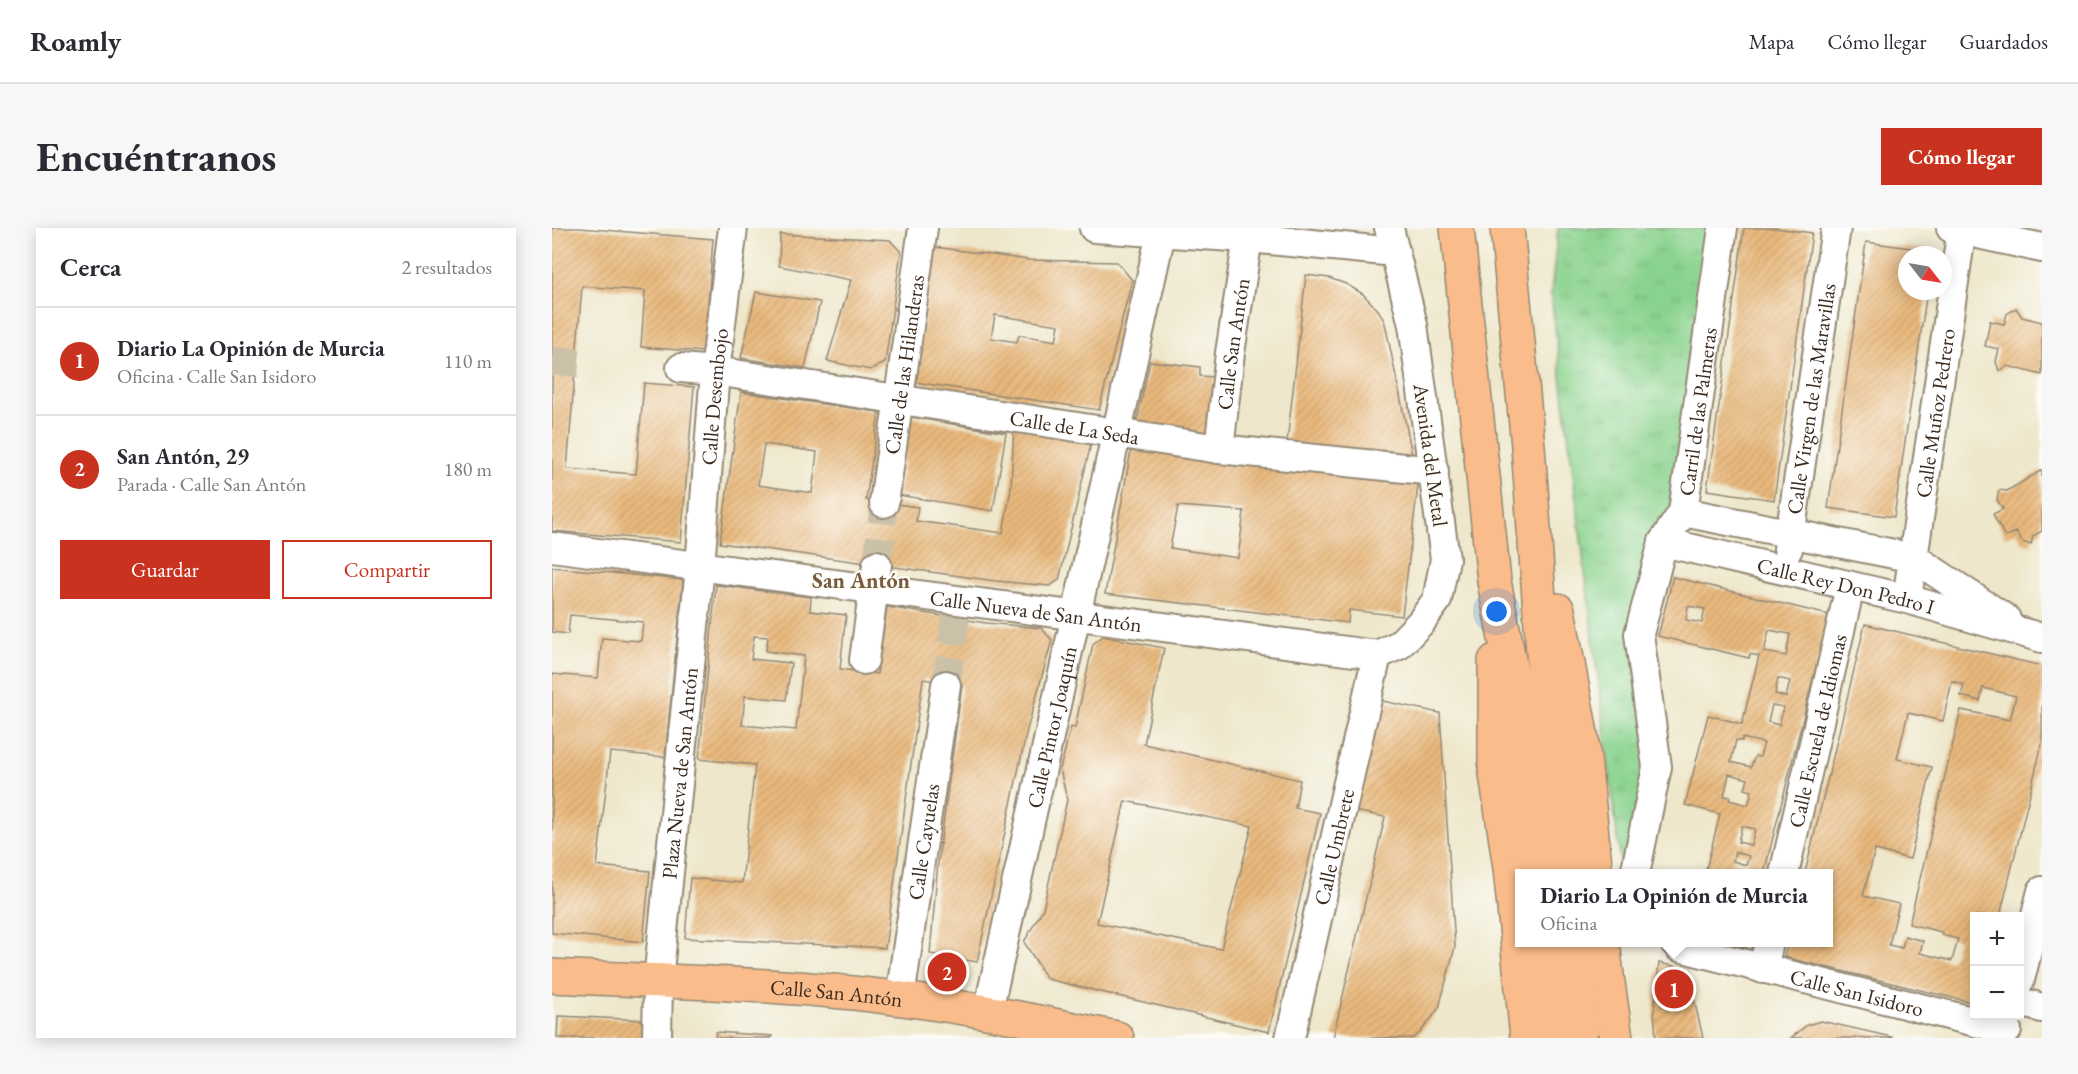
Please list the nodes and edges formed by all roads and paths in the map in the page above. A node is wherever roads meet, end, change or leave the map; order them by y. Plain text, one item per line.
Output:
1 (733, 228) edge
2 (923, 228) edge
3 (1094, 228) edge
4 (1457, 228) edge
5 (1507, 228) edge
6 (1723, 228) edge
7 (1836, 228) edge
8 (1131, 229) edge
9 (1958, 229) edge
10 (1161, 233) junction
11 (1248, 238) junction
12 (1392, 240) edge
13 (2042, 248) edge
14 (681, 368) dead end
15 (715, 371) junction
16 (899, 400) junction
17 (1117, 432) junction
18 (1528, 446) junction
19 (1219, 448) junction
20 (1434, 471) junction
21 (884, 503) tunnel mouth
22 (1683, 512) junction
23 (1790, 532) junction
24 (1663, 542) junction
25 (552, 548) edge
26 (1914, 558) junction
27 (700, 567) junction
28 (1784, 572) junction
29 (875, 577) junction
30 (1494, 581) junction
31 (1850, 587) junction
32 (1907, 599) junction
33 (1076, 616) junction
34 (2035, 636) edge
35 (1377, 655) junction
36 (864, 660) dead end
37 (946, 685) tunnel mouth
38 (1540, 869) edge
39 (1565, 869) edge
40 (1596, 869) edge
41 (1636, 869) edge
42 (1785, 869) edge
43 (2042, 891) edge
44 (1515, 918) edge
45 (1518, 947) edge
46 (1549, 947) edge
47 (1573, 947) edge
48 (1604, 947) edge
49 (1616, 947) edge
50 (1679, 947) edge
51 (1766, 956) edge
52 (2023, 966) edge
53 (552, 976) edge
54 (1607, 976) junction
55 (658, 981) junction
56 (900, 998) junction
57 (2024, 1003) edge
58 (2042, 1008) edge
59 (988, 1011) junction
60 (2007, 1028) edge
61 (657, 1038) edge
62 (1117, 1038) edge
63 (1290, 1038) edge
64 (1527, 1038) edge
65 (1616, 1038) edge

1 - 15 street, Calle Desembojo
2 - 16 street, Calle de las Hilanderas
3 - 8 street
4 - 30 main road
5 - 18 main road
6 - 22 street, Carril de las Palmeras
7 - 23 street, Calle Virgen de las Maravillas
8 - 10 street
9 - 13 street
9 - 26 street, Calle Muñoz Pedrero
10 - 11 street
10 - 17 street, Calle Pintor Joaquín
11 - 12 street
11 - 19 street, Calle San Antón
12 - 20 street, Avenida del Metal
14 - 15 street, Calle de La Seda
15 - 16 street, Calle de La Seda
15 - 27 street, Calle Desembojo
16 - 17 street, Calle de La Seda
16 - 21 street, Calle de las Hilanderas
17 - 19 street, Calle de La Seda
17 - 33 street, Calle Pintor Joaquín
18 - 39 main road
18 - 40 main road
19 - 20 street, Calle de La Seda
20 - 35 street, Avenida del Metal
22 - 23 street, Calle Rey Don Pedro I
22 - 24 street, Carril de las Palmeras
23 - 26 street, Calle Rey Don Pedro I
23 - 28 street, Calle Virgen de las Maravillas
24 - 28 street, Calle Rey Don Pedro I
24 - 41 street, Carril de las Palmeras
25 - 27 street, Calle Nueva de San Antón
26 - 32 street, Calle Muñoz Pedrero
26 - 34 street, Calle Rey Don Pedro I
27 - 29 street, Calle Nueva de San Antón
27 - 55 street, Plaza Nueva de San Antón
28 - 31 street, Calle Rey Don Pedro I
29 - 33 street, Calle Nueva de San Antón
29 - 36 street
30 - 38 main road
30 - 44 main road
31 - 32 street, Calle Rey Don Pedro I
31 - 42 street, Calle Escuela de Idiomas
32 - 34 street, Calle Rey Don Pedro I
33 - 35 street, Calle Nueva de San Antón
33 - 59 street, Calle Pintor Joaquín
35 - 63 street, Calle Umbrete
37 - 56 street, Calle Cayuelas
43 - 52 street
45 - 64 main road
46 - 47 main road
48 - 54 main road
49 - 54 street
50 - 51 street, Calle San Isidoro
51 - 60 street, Calle San Isidoro
53 - 55 main road, Calle San Antón
54 - 65 main road
55 - 56 main road, Calle San Antón
55 - 61 street, Plaza Nueva de San Antón
56 - 59 main road, Calle San Antón
57 - 58 street
59 - 62 main road, Calle San Antón

